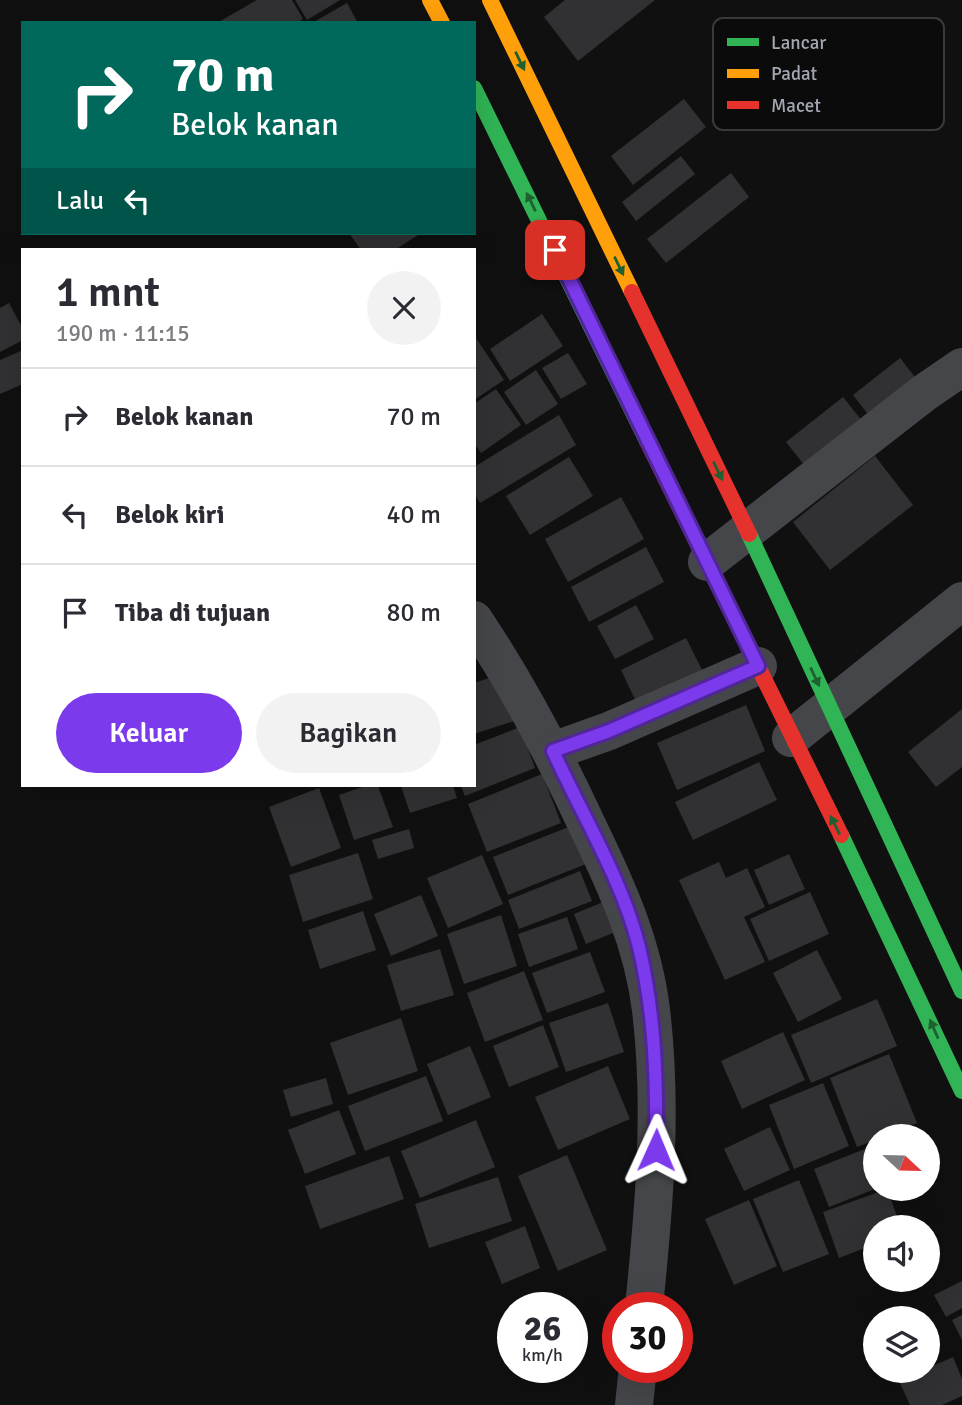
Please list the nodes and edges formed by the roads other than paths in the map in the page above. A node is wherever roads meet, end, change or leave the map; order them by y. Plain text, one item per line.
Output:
1 (430, 0) edge
2 (490, 0) edge
3 (441, 21) edge
4 (476, 92) edge
5 (962, 367) edge
6 (748, 531) junction
7 (707, 562) junction
8 (962, 601) edge
9 (476, 623) edge
10 (758, 666) junction
11 (829, 707) junction
12 (791, 738) junction
13 (562, 748) junction
14 (962, 990) edge
15 (962, 1091) edge
16 (645, 1292) edge
17 (637, 1383) edge
18 (635, 1405) edge

1 - 3 main road
2 -> 6 main road
7 -> 4 main road
5 - 6 street
6 - 7 street
6 -> 11 main road
7 - 10 main road
8 - 11 street
9 - 13 street
10 - 12 main road
10 - 13 street
11 - 12 street
11 - 14 main road
15 -> 12 main road
13 - 16 street
17 - 18 street

